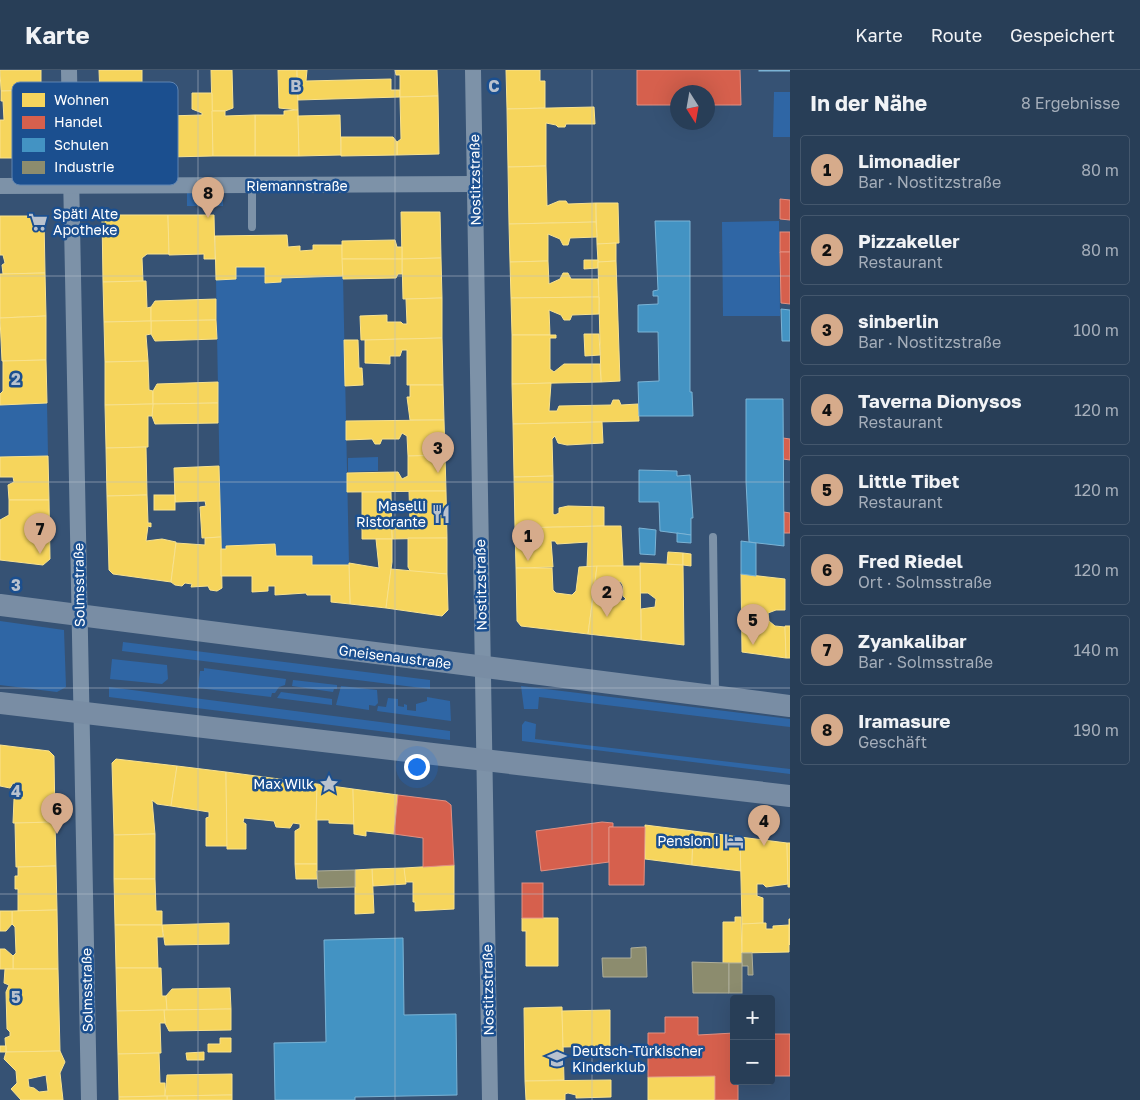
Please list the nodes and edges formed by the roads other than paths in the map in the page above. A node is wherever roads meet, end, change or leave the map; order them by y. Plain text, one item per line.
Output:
1 (473, 70) edge
2 (474, 184) junction
3 (0, 186) edge
4 (71, 186) junction
5 (247, 186) junction
6 (252, 227) dead end
7 (713, 537) dead end
8 (0, 605) edge
9 (80, 615) junction
10 (482, 668) junction
11 (715, 698) junction
12 (0, 703) edge
13 (790, 706) edge
14 (81, 713) junction
15 (484, 761) junction
16 (790, 796) edge
17 (89, 1100) edge
18 (490, 1100) edge

1 - 2 street, Nostitzstraße
2 - 5 street, Riemannstraße
2 - 10 street, Nostitzstraße
3 - 4 street, Riemannstraße
4 - 5 street, Riemannstraße
4 - 9 street, Solmsstraße
5 - 6 lane
7 - 11 lane
8 - 9 main road, Gneisenaustraße
9 - 10 main road, Gneisenaustraße
9 - 14 street, Solmsstraße
10 - 11 main road, Gneisenaustraße
10 - 15 street, Nostitzstraße
11 - 13 main road, Gneisenaustraße
12 - 14 main road
14 - 15 main road
14 - 17 street, Solmsstraße
15 - 16 main road
15 - 18 street, Nostitzstraße

